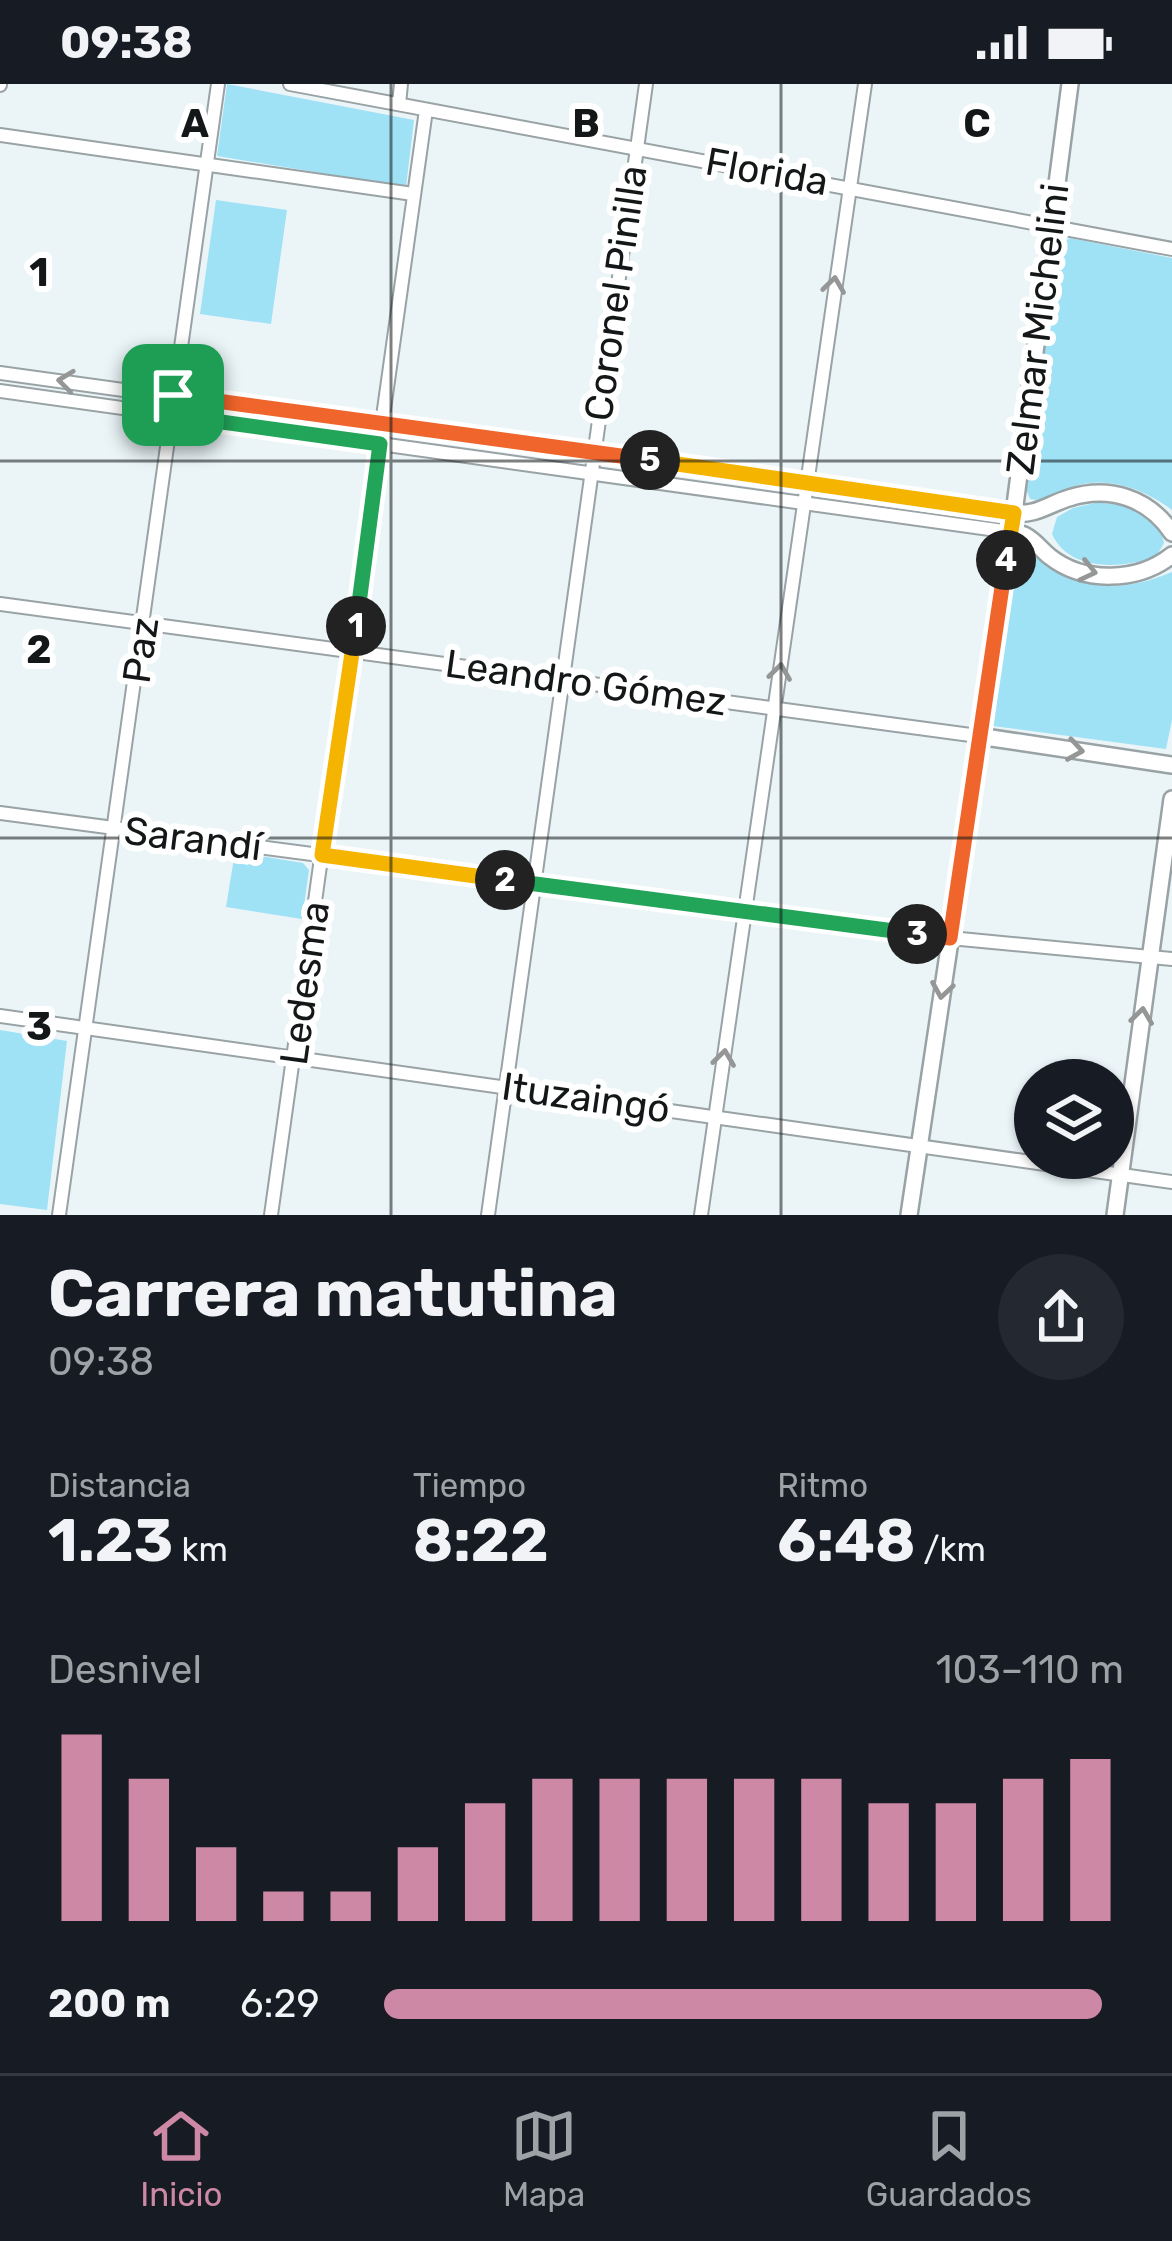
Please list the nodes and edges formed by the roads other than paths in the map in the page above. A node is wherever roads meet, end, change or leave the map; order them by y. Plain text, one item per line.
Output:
1 (218, 84) edge
2 (290, 84) edge
3 (401, 84) edge
4 (646, 84) edge
5 (865, 84) edge
6 (1070, 84) edge
7 (399, 104) junction
8 (425, 110) junction
9 (0, 135) edge
10 (635, 148) junction
11 (206, 164) junction
12 (848, 186) junction
13 (412, 194) junction
14 (1050, 226) junction
15 (1172, 249) edge
16 (0, 373) edge
17 (0, 391) edge
18 (173, 395) junction
19 (171, 415) junction
20 (383, 423) junction
21 (380, 444) junction
22 (593, 452) junction
23 (591, 474) junction
24 (806, 482) junction
25 (803, 503) junction
26 (1014, 513) junction
27 (1011, 532) junction
28 (1172, 533) edge
29 (1172, 555) edge
30 (0, 604) edge
31 (144, 623) junction
32 (352, 650) junction
33 (563, 679) junction
34 (775, 708) junction
35 (978, 736) junction
36 (1172, 765) edge
37 (1172, 799) edge
38 (0, 813) edge
39 (115, 828) junction
40 (322, 855) junction
41 (535, 884) junction
42 (746, 911) junction
43 (950, 938) junction
44 (1150, 957) junction
45 (1172, 959) edge
46 (0, 1016) edge
47 (84, 1027) junction
48 (294, 1055) junction
49 (1134, 1073) edge
50 (507, 1086) junction
51 (716, 1115) junction
52 (919, 1143) junction
53 (1014, 1158) edge
54 (1134, 1177) edge
55 (1120, 1179) edge
56 (1172, 1182) edge
57 (59, 1215) edge
58 (271, 1215) edge
59 (488, 1215) edge
60 (701, 1215) edge
61 (909, 1215) edge
62 (1115, 1215) edge

1 - 11 street, Paz
2 - 7 street, Florida
3 - 7 street
4 - 10 street, Coronel Pinilla
5 - 12 street
6 - 14 street, Zelmar Michelini
7 - 8 street, Florida
8 - 10 street, Florida
8 - 13 street, Ledesma
9 - 11 street
10 - 12 street, Florida
10 - 22 street, Coronel Pinilla
11 - 13 street
11 - 18 street, Paz
12 - 14 street, Florida
24 -> 12 street
13 - 20 street, Ledesma
14 - 15 street, Florida
14 - 26 street, Zelmar Michelini
18 -> 16 street
17 - 19 street
18 - 19 street, Paz
18 - 20 street
19 - 21 street
19 - 31 street, Paz
20 - 21 street, Ledesma
20 - 22 street
21 - 23 street
21 - 32 street, Ledesma
22 - 23 street, Coronel Pinilla
22 - 24 street
23 - 25 street
23 - 33 street, Coronel Pinilla
24 - 25 street
24 - 26 street
25 - 27 street
34 -> 25 street
26 - 27 street, Zelmar Michelini
26 - 28 street
27 -> 29 street
27 - 35 street, Zelmar Michelini
30 - 31 street, Leandro Gómez
31 - 32 street, Leandro Gómez
31 - 39 street, Paz
32 - 33 street, Leandro Gómez
32 - 40 street, Ledesma
33 - 34 street, Leandro Gómez
33 - 41 street, Coronel Pinilla
34 - 35 street, Leandro Gómez
34 - 42 street
35 -> 36 street, Leandro Gómez
35 - 43 street, Zelmar Michelini
37 - 44 street
38 - 39 street, Sarandí
39 - 40 street, Sarandí
39 - 47 street, Paz
40 - 41 street, Sarandí
40 - 48 street, Ledesma
41 - 42 street, Sarandí
41 - 50 street, Coronel Pinilla
42 - 43 street, Sarandí
51 -> 42 street
43 - 44 street, Sarandí
43 -> 52 street, Zelmar Michelini
44 - 45 street, Sarandí
49 -> 44 street
46 - 47 street, Ituzaingó
47 - 48 street, Ituzaingó
47 - 57 street, Paz
48 - 50 street, Ituzaingó
48 - 58 street, Ledesma
50 - 51 street, Ituzaingó
50 - 59 street, Coronel Pinilla
51 - 52 street, Ituzaingó
51 - 60 street
52 - 53 street, Ituzaingó
52 - 61 street, Zelmar Michelini
54 - 56 street, Ituzaingó
55 - 62 street

